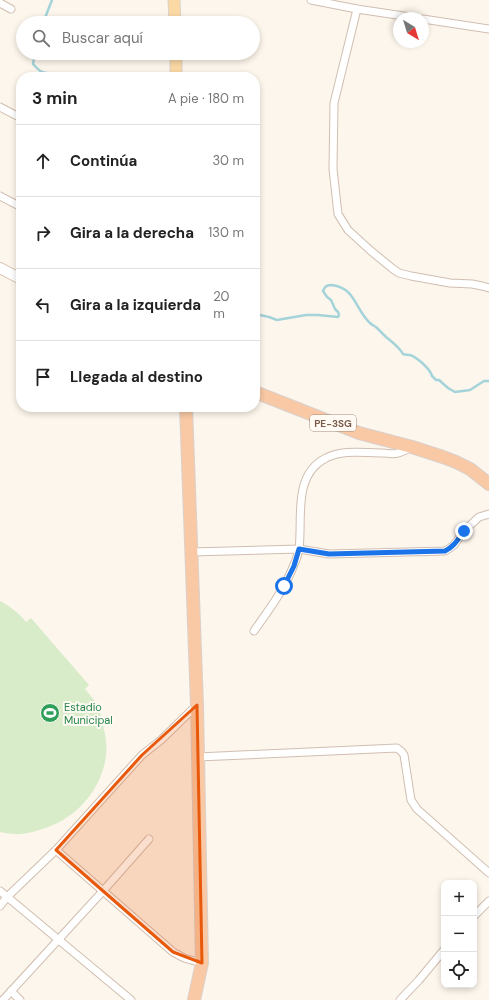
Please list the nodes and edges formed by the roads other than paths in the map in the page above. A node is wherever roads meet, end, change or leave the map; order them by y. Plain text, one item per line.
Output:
1 (174, 0) edge
2 (310, 0) edge
3 (0, 3) edge
4 (11, 9) dead end
5 (357, 9) junction
6 (393, 14) edge
7 (175, 16) edge
8 (429, 20) edge
9 (489, 29) edge
10 (176, 60) edge
11 (176, 72) edge
12 (0, 107) edge
13 (16, 115) edge
14 (0, 196) edge
15 (16, 204) edge
16 (0, 268) edge
17 (16, 276) edge
18 (489, 288) edge
19 (260, 394) edge
20 (186, 412) edge
21 (412, 447) junction
22 (489, 484) edge
23 (489, 514) edge
24 (299, 549) junction
25 (191, 552) junction
26 (254, 631) dead end
27 (197, 705) junction
28 (198, 757) junction
29 (149, 839) dead end
30 (56, 850) junction
31 (489, 873) edge
32 (0, 891) edge
33 (103, 892) junction
34 (7, 897) junction
35 (489, 901) edge
36 (0, 906) edge
37 (477, 913) edge
38 (59, 940) junction
39 (442, 952) edge
40 (202, 963) junction
41 (11, 991) junction
42 (4, 1000) edge
43 (20, 1000) edge
44 (131, 1000) edge
45 (194, 1000) edge
46 (400, 1000) edge

1 - 7 main road
2 - 5 street
3 - 4 street
5 - 6 street
5 - 18 street
8 - 9 street
10 - 11 main road
12 - 13 street
14 - 15 street
16 - 17 main road
19 - 21 highway, PE-3SG
20 - 25 highway
21 - 22 highway, PE-3SG
21 - 24 street
23 - 24 street
24 - 25 street
24 - 26 street
25 - 27 highway
27 - 28 highway
27 - 30 street
28 - 31 street
28 - 40 highway
29 - 33 street
30 - 33 street
30 - 34 street
32 - 34 street
33 - 38 street
33 - 40 street
34 - 36 street
34 - 38 street
35 - 37 street
38 - 41 street
38 - 44 street
39 - 46 street
40 - 45 highway
41 - 42 street
41 - 43 street

